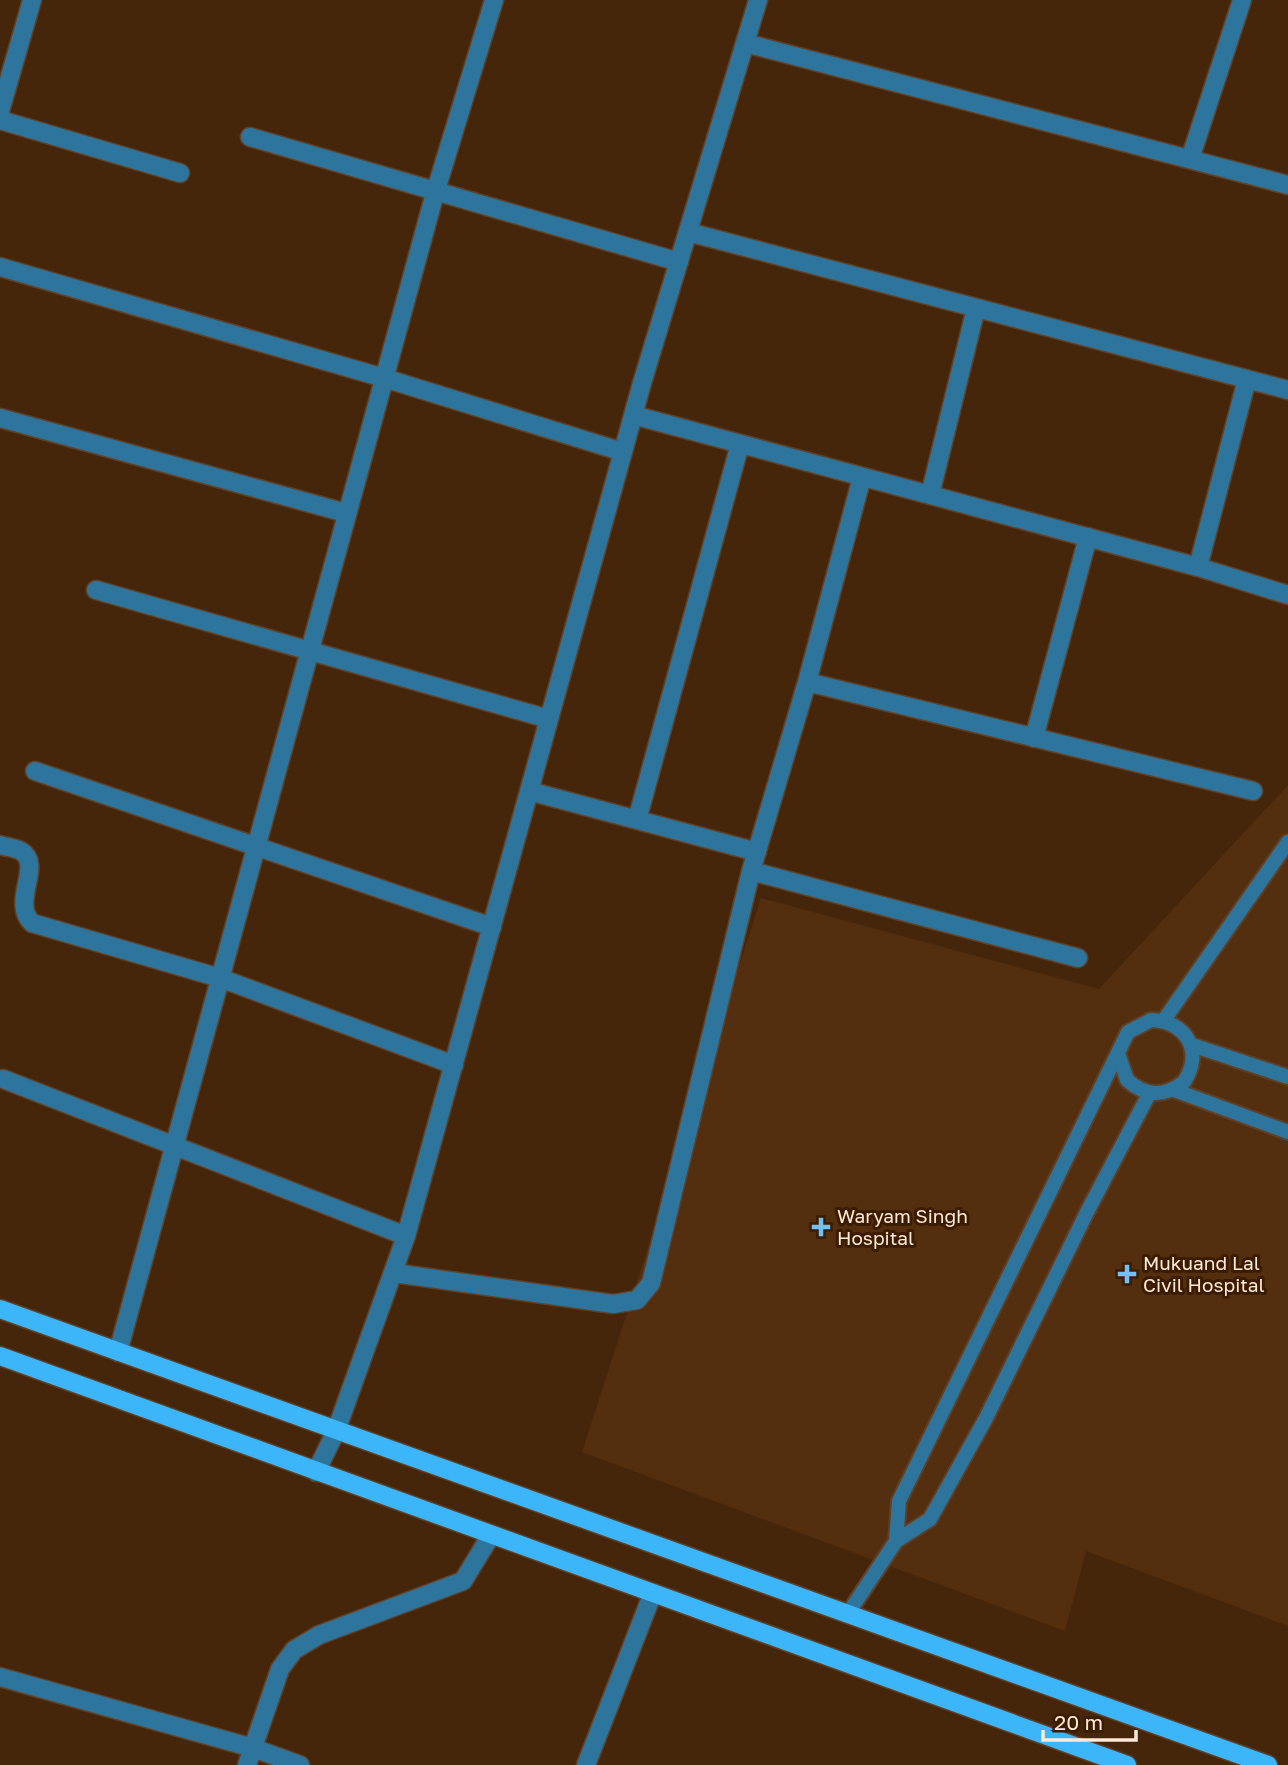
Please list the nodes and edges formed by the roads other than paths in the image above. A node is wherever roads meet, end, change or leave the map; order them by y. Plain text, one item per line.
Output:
1 (32, 0) edge
2 (494, 0) edge
3 (758, 0) edge
4 (1242, 0) edge
5 (745, 43) junction
6 (0, 111) edge
7 (0, 120) edge
8 (250, 137) dead end
9 (1190, 159) junction
10 (180, 173) dead end
11 (1288, 185) edge
12 (435, 193) junction
13 (688, 232) junction
14 (679, 262) junction
15 (0, 267) edge
16 (976, 308) junction
17 (384, 378) junction
18 (1247, 379) junction
19 (1288, 390) edge
20 (634, 415) junction
21 (0, 418) edge
22 (740, 444) junction
23 (623, 452) junction
24 (862, 477) junction
25 (930, 495) junction
26 (346, 513) junction
27 (1088, 537) junction
28 (1198, 567) junction
29 (96, 590) dead end
30 (1288, 595) edge
31 (309, 650) junction
32 (807, 682) junction
33 (549, 719) junction
34 (1034, 738) junction
35 (35, 771) dead end
36 (529, 791) junction
37 (1253, 791) dead end
38 (637, 820) junction
39 (1288, 842) edge
40 (0, 845) edge
41 (255, 849) junction
42 (757, 852) junction
43 (751, 871) junction
44 (492, 927) junction
45 (1078, 958) dead end
46 (220, 978) junction
47 (1164, 1020) junction
48 (1192, 1045) junction
49 (1119, 1056) junction
50 (454, 1065) junction
51 (1288, 1077) edge
52 (3, 1079) dead end
53 (1174, 1090) junction
54 (1149, 1094) junction
55 (1288, 1132) edge
56 (174, 1146) junction
57 (406, 1236) junction
58 (394, 1273) junction
59 (0, 1309) edge
60 (118, 1352) junction
61 (0, 1356) edge
62 (336, 1430) junction
63 (316, 1472) junction
64 (491, 1535) junction
65 (897, 1541) junction
66 (652, 1595) junction
67 (847, 1615) junction
68 (0, 1677) edge
69 (250, 1756) edge
70 (300, 1765) edge
71 (586, 1765) edge
72 (1127, 1765) edge
73 (1268, 1765) edge

1 - 6 street
2 - 12 street
3 - 5 street
4 - 9 street
5 - 9 street
5 - 13 street
7 - 10 street
8 - 12 street
9 - 11 street
12 - 14 street
12 - 17 street
13 - 14 street
13 - 16 street
14 - 20 street
15 - 17 street
16 - 18 street
16 - 25 street
17 - 23 street
17 - 26 street
18 - 19 street
18 - 28 street
20 - 22 street
20 - 23 street
21 - 26 street
22 - 24 street
22 - 38 street
23 - 33 street
24 - 25 street
24 - 32 street
25 - 27 street
26 - 31 street
27 - 28 street
27 - 34 street
28 - 30 street
29 - 31 street
31 - 33 street
31 - 41 street
32 - 34 street
32 - 42 street
33 - 36 street
34 - 37 street
35 - 41 street
36 - 38 street
36 - 44 street
38 - 42 street
39 - 47 lane
40 - 46 street
41 - 44 street
41 - 46 street
42 - 43 street
43 - 45 street
43 - 58 street
44 - 50 street
46 - 50 street
46 - 56 street
47 - 48 lane
47 - 49 lane
48 - 51 lane
48 - 53 lane
49 - 54 lane
49 - 65 lane
50 - 57 street
52 - 56 street
53 - 54 lane
53 - 55 lane
54 - 65 lane
56 - 57 street
56 - 60 street
57 - 58 street
58 - 62 street
59 - 60 main road
60 - 62 main road
61 - 63 main road
62 - 63 street
62 - 67 main road
63 - 64 main road
64 - 66 main road
64 - 69 street
65 - 67 lane
66 - 71 street
66 - 72 main road
67 - 73 main road
68 - 69 street
69 - 70 street

